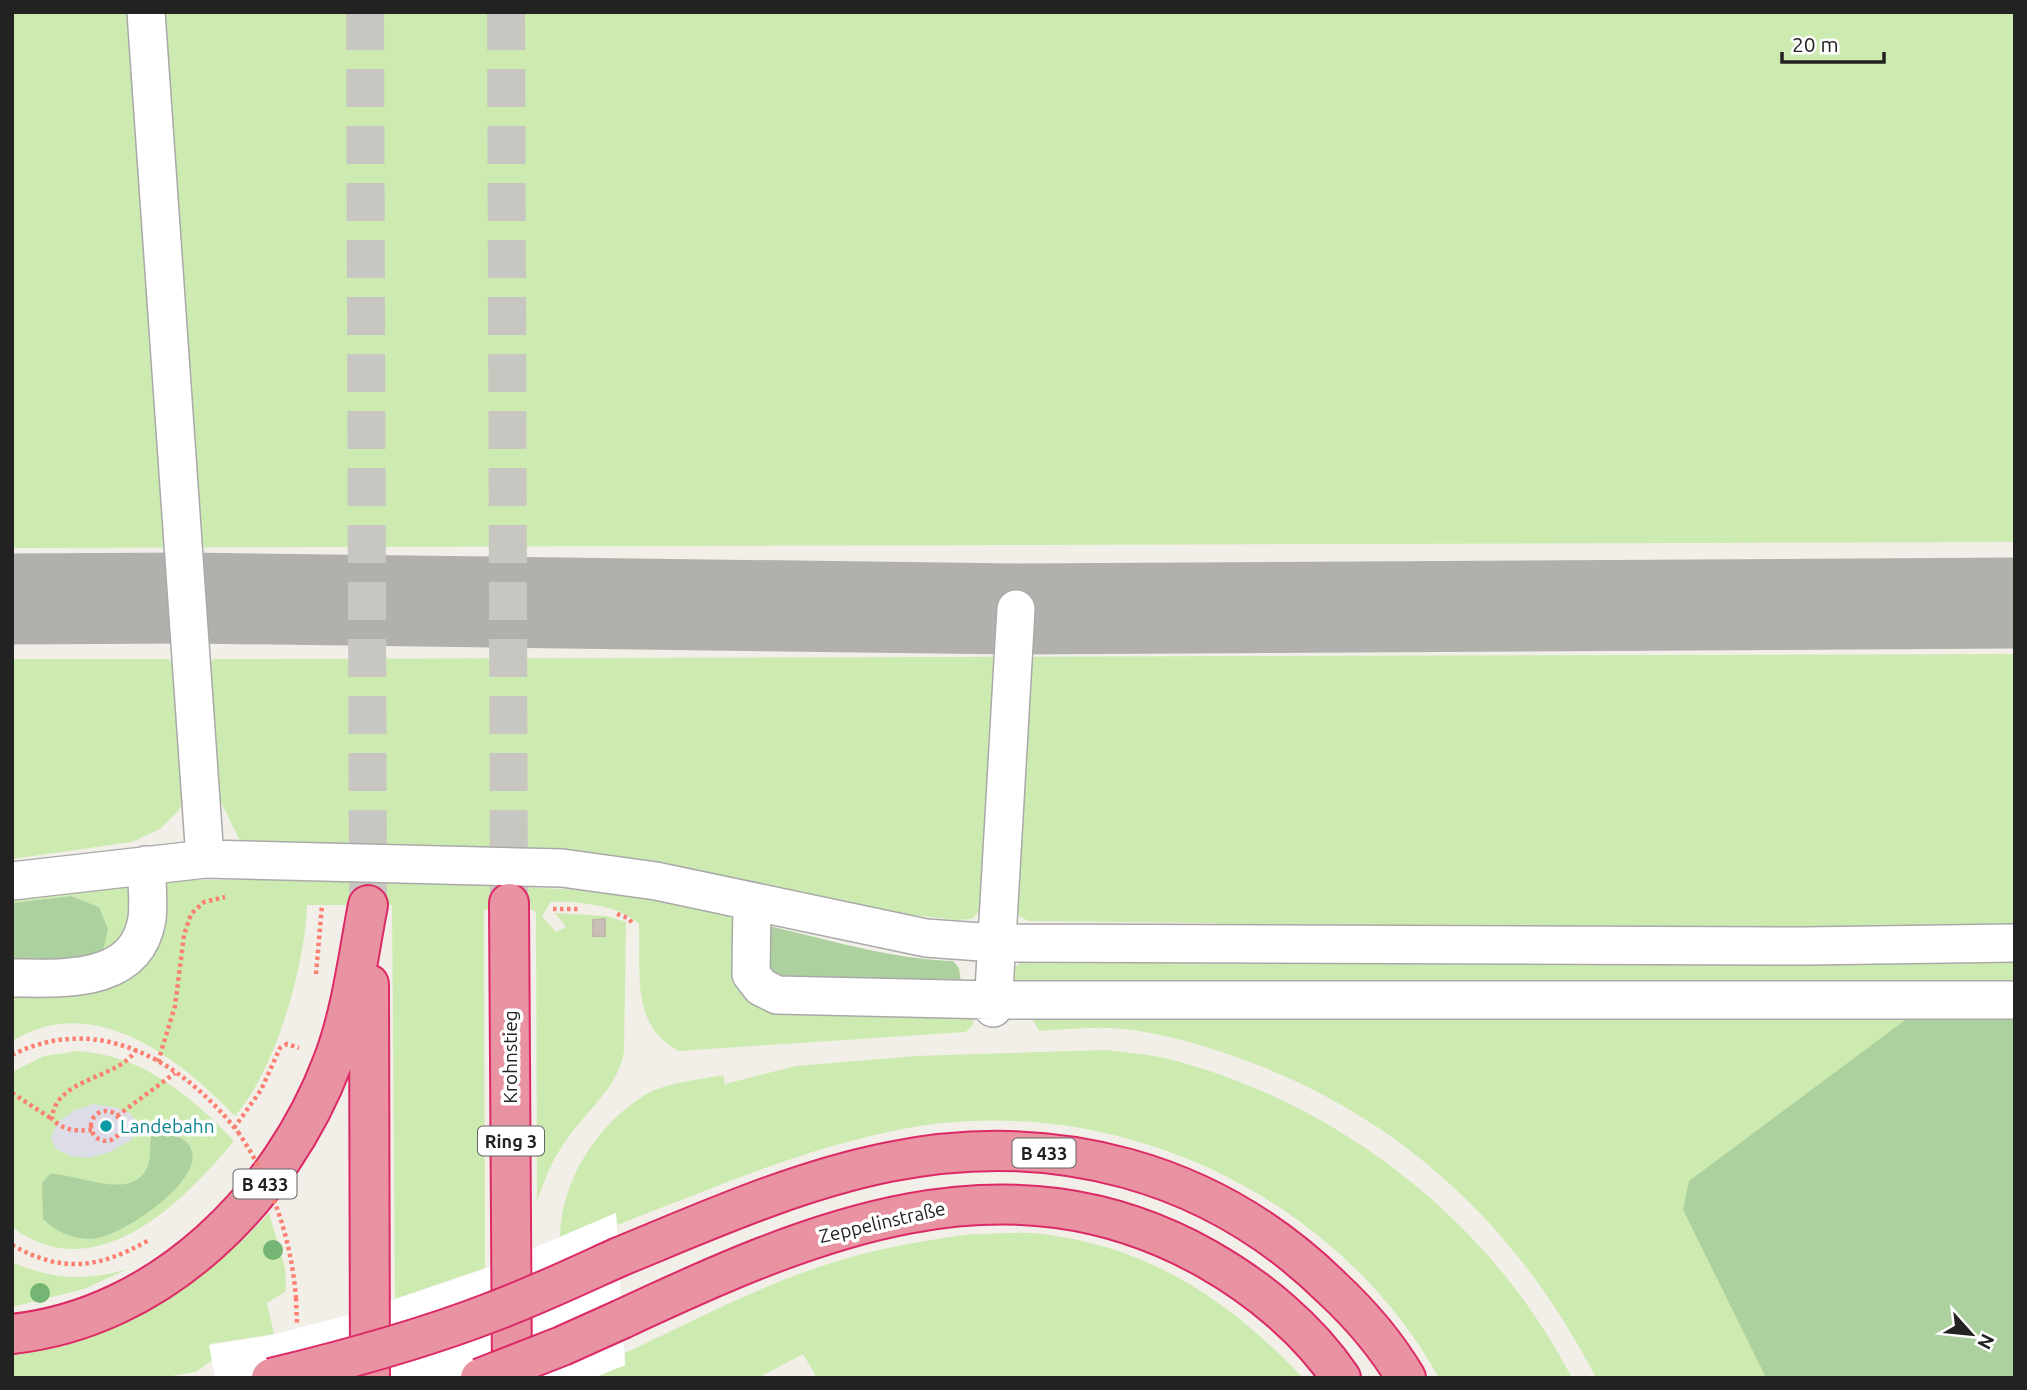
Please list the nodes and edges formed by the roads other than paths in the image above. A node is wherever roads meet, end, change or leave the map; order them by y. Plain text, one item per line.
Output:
1 (146, 12) edge
2 (1016, 609) dead end
3 (205, 859) junction
4 (146, 865) junction
5 (12, 881) edge
6 (752, 902) junction
7 (509, 904) tunnel mouth
8 (995, 943) junction
9 (2015, 943) edge
10 (12, 978) edge
11 (2015, 1000) edge
12 (993, 1004) junction
13 (12, 1334) edge
14 (271, 1378) edge
15 (370, 1378) edge
16 (480, 1378) edge
17 (512, 1378) edge
18 (1341, 1378) edge
19 (1406, 1378) edge

1 - 3 lane
2 - 8 lane
3 - 4 lane
3 - 6 lane
4 - 5 lane
4 - 10 lane
6 - 8 lane
6 - 12 lane
7 - 17 highway, Krohnstieg / Ring 3
8 - 9 lane
8 - 12 lane
11 - 12 lane
13 - 15 highway, B 433
14 - 19 highway, B 433, bridge
16 - 18 highway, Zeppelinstraße, bridge

